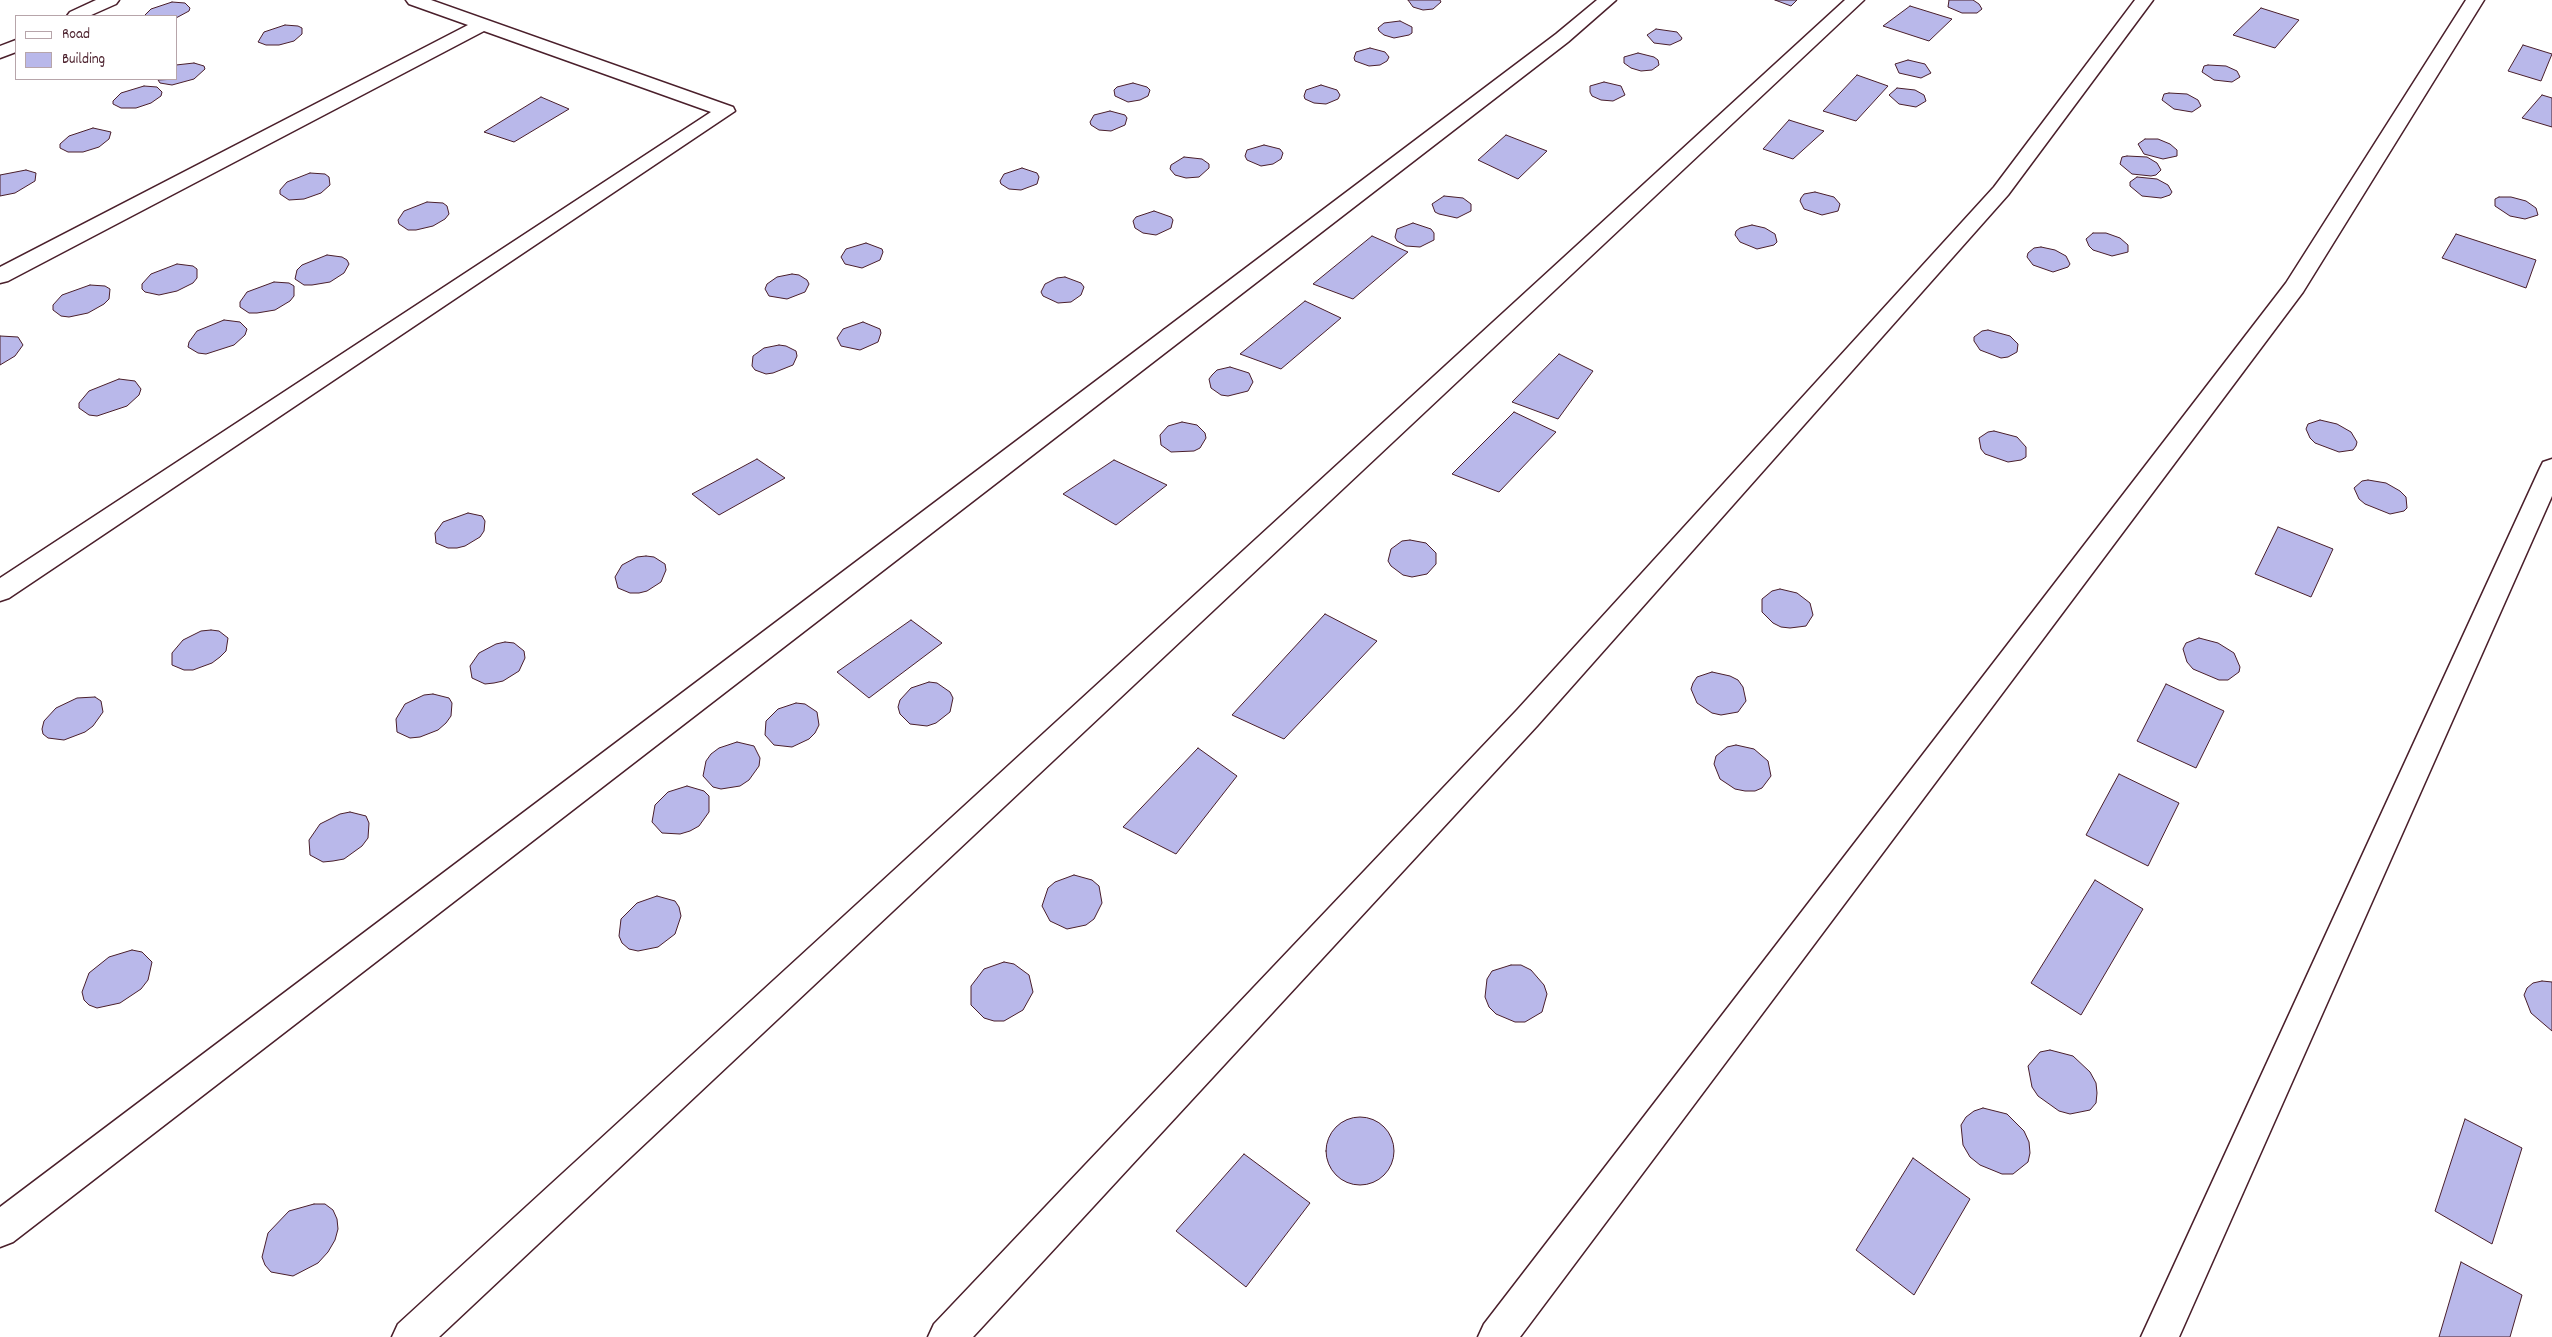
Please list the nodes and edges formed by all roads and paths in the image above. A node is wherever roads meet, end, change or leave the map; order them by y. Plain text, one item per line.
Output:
1 (110, 0) edge
2 (415, 0) edge
3 (1607, 0) edge
4 (1855, 0) edge
5 (2144, 0) edge
6 (2475, 0) edge
7 (78, 15) edge
8 (483, 24) junction
9 (15, 46) edge
10 (0, 53) edge
11 (0, 276) edge
12 (2552, 468) edge
13 (0, 591) edge
14 (0, 1228) edge
15 (411, 1337) edge
16 (947, 1337) edge
17 (1498, 1337) edge
18 (2160, 1337) edge

1 - 7 street
2 - 8 street
3 - 14 street
4 - 15 street
5 - 16 street
6 - 17 street
8 - 11 street
8 - 13 street
9 - 10 street
12 - 18 street

